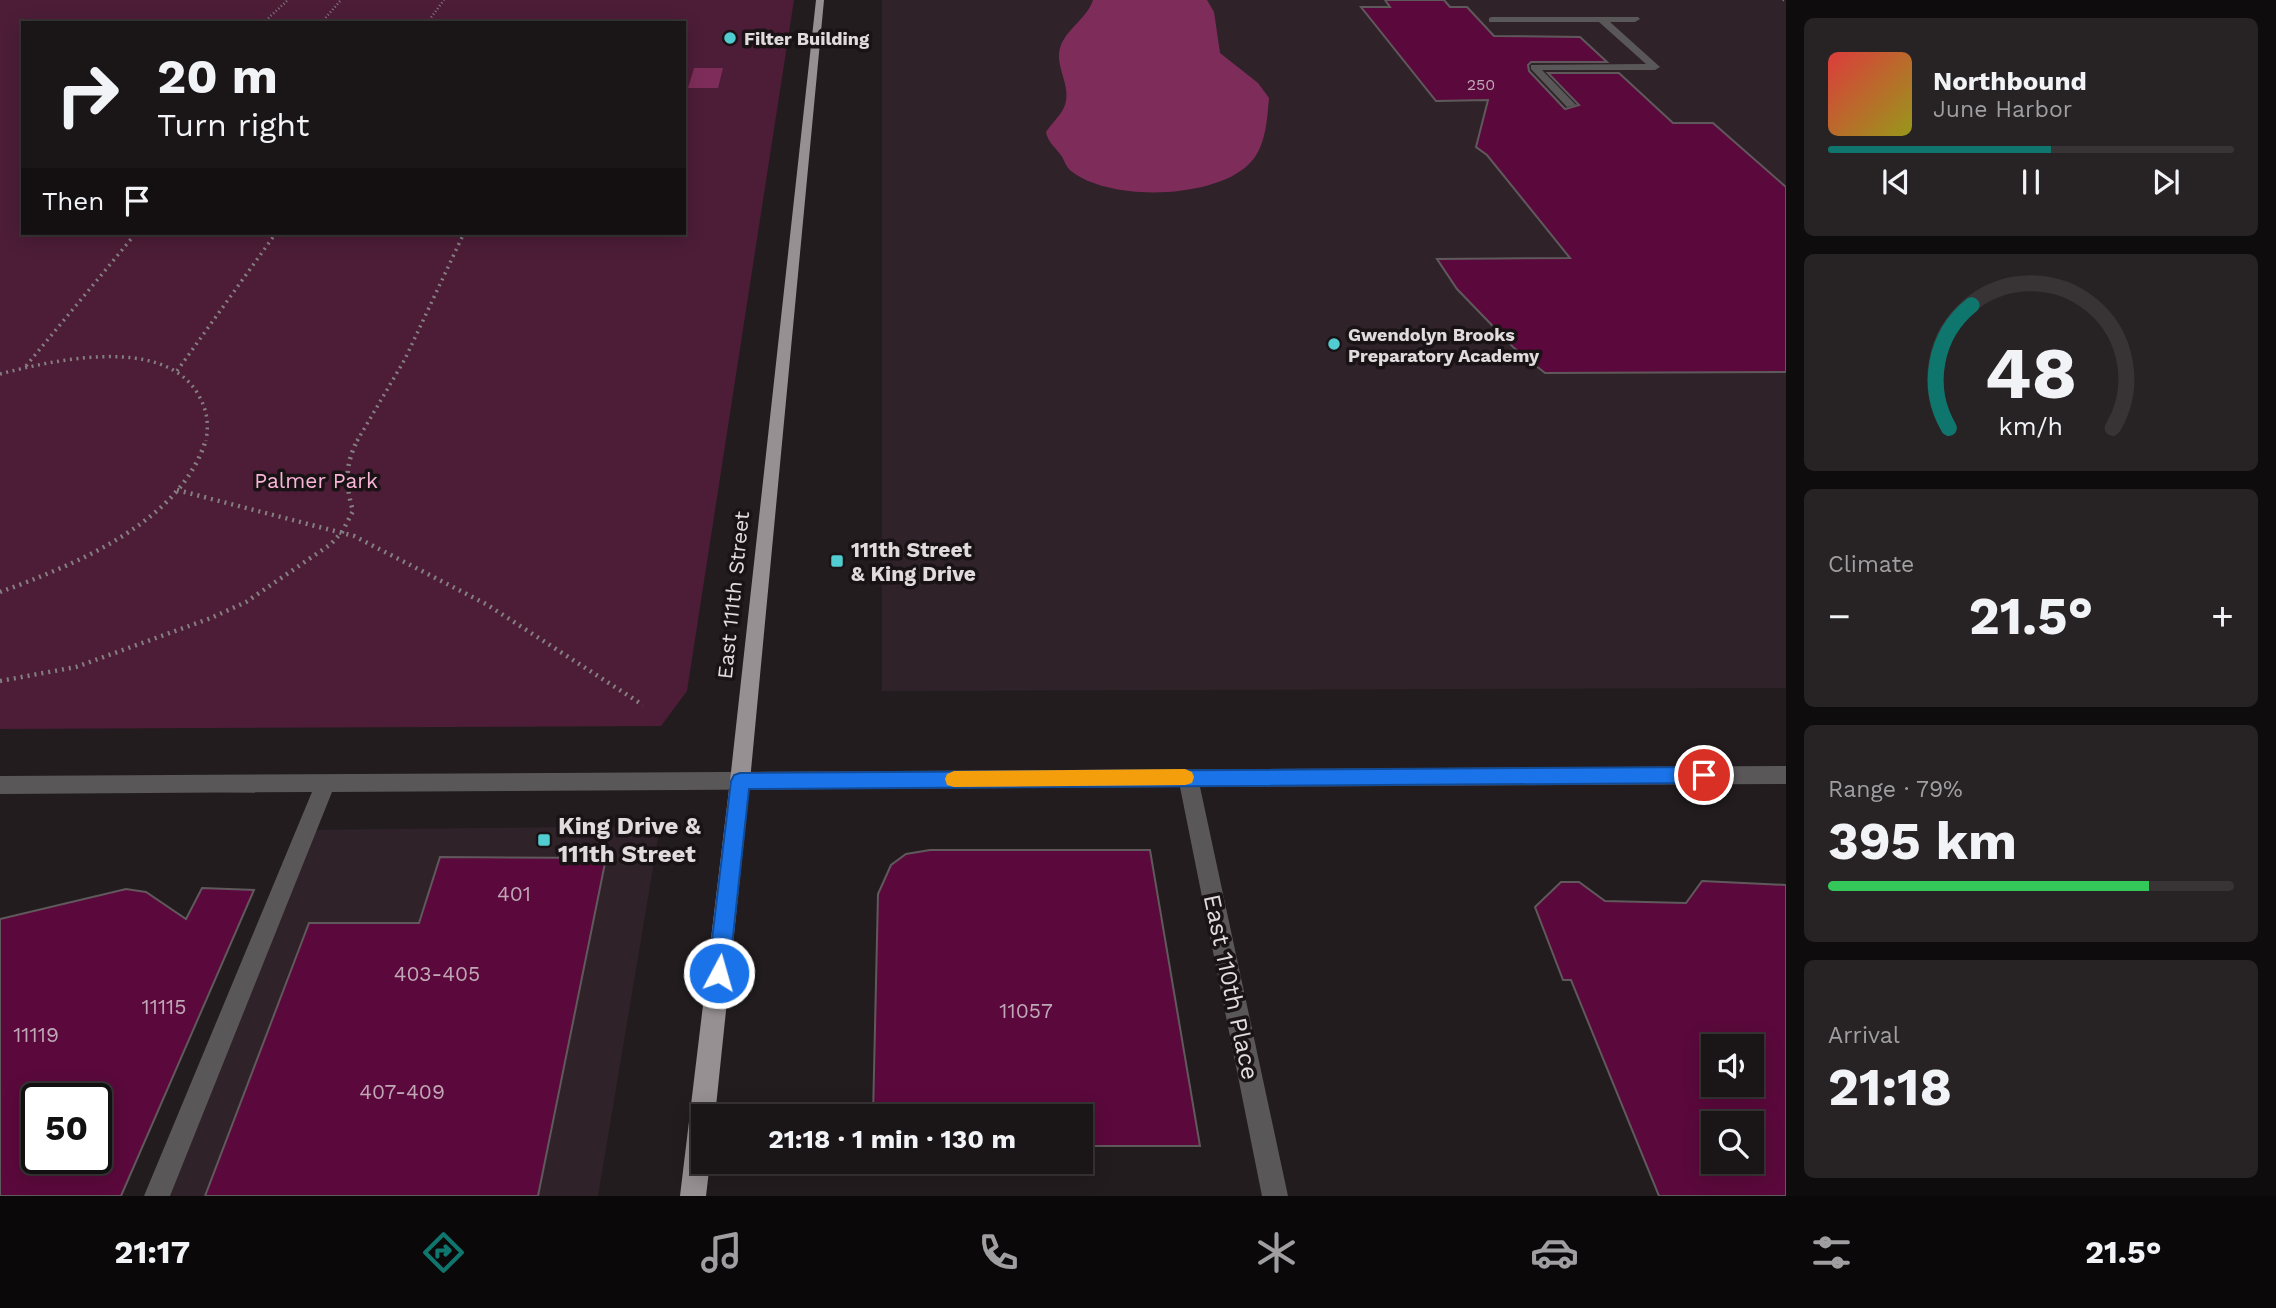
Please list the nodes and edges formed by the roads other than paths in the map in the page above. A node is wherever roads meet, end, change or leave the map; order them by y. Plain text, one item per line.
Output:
1 (820, 0) edge
2 (1601, 19) junction
3 (1635, 19) dead end
4 (1492, 20) dead end
5 (1572, 106) dead end
6 (1786, 775) edge
7 (1188, 777) junction
8 (740, 781) junction
9 (326, 783) junction
10 (0, 785) edge
11 (158, 1196) edge
12 (694, 1196) edge
13 (1275, 1196) edge

1 - 8 main road, East 111th Street
2 - 3 street
2 - 4 street
2 - 5 street
6 - 7 street
7 - 8 street
7 - 13 street, East 110th Place
8 - 9 street
8 - 12 main road, East 111th Street
9 - 10 street
9 - 11 street

